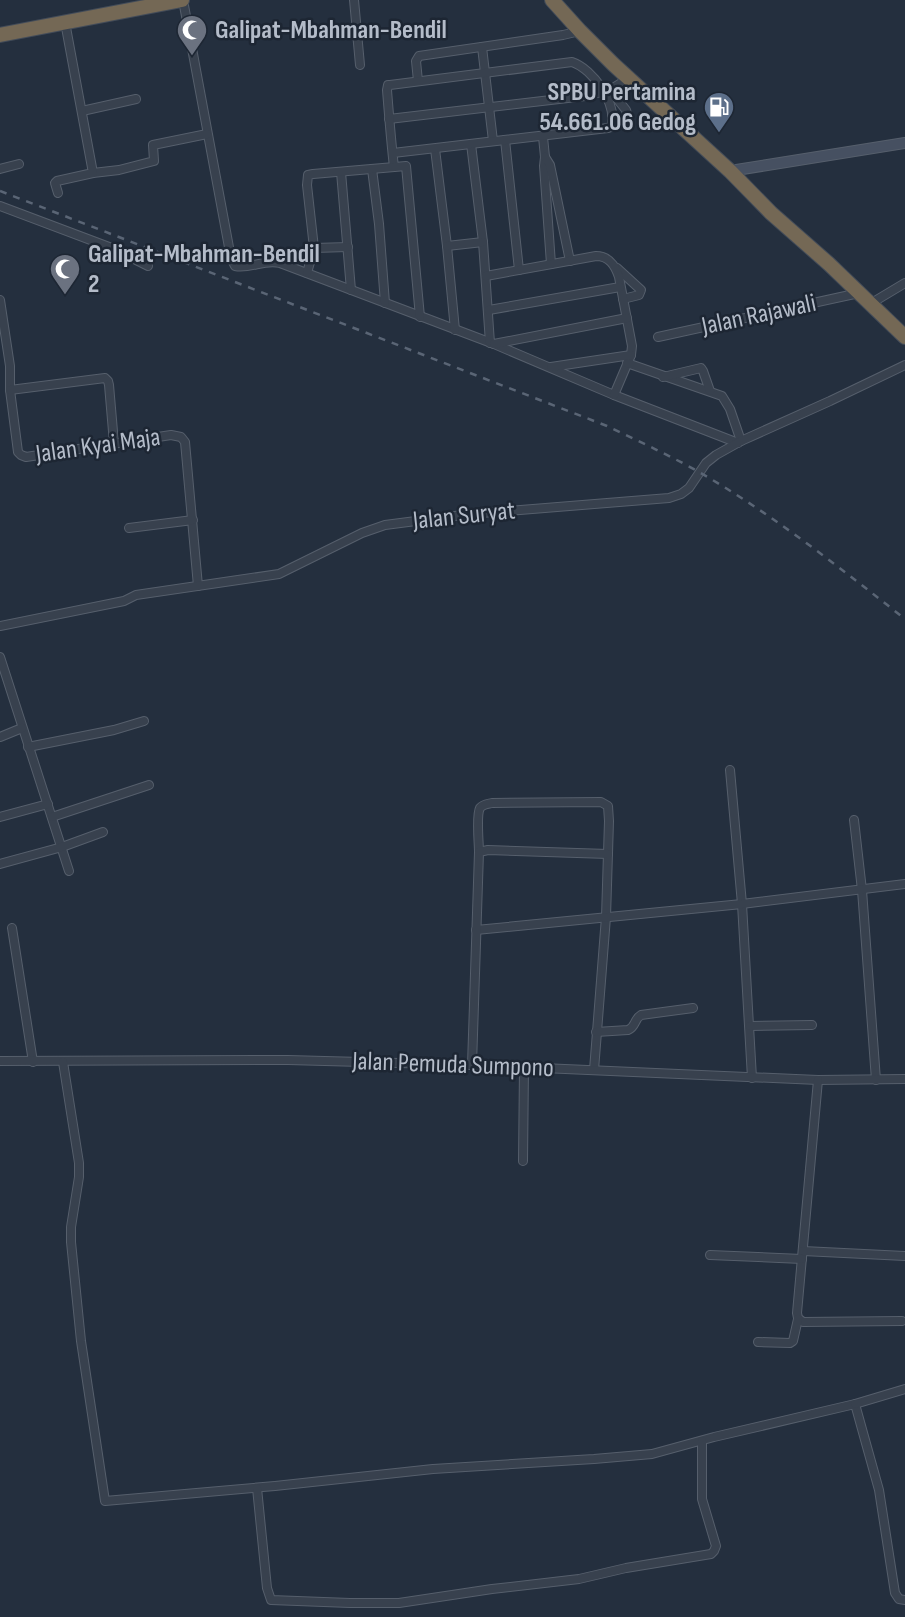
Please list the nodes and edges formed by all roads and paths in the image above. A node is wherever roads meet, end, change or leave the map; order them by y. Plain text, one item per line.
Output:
1 (183, 0) edge
2 (354, 0) edge
3 (552, 0) edge
4 (65, 22) junction
5 (580, 31) junction
6 (0, 36) edge
7 (482, 47) junction
8 (360, 65) dead end
9 (484, 74) junction
10 (627, 79) junction
11 (418, 81) junction
12 (610, 90) junction
13 (136, 99) dead end
14 (489, 107) junction
15 (82, 111) junction
16 (389, 119) junction
17 (611, 127) junction
18 (207, 134) junction
19 (543, 136) junction
20 (505, 140) junction
21 (493, 141) junction
22 (905, 143) edge
23 (471, 144) junction
24 (435, 149) junction
25 (404, 152) junction
26 (393, 153) junction
27 (545, 157) junction
28 (19, 164) dead end
29 (406, 166) junction
30 (394, 167) junction
31 (0, 169) edge
32 (372, 169) junction
33 (730, 171) junction
34 (341, 172) junction
35 (93, 173) junction
36 (58, 193) dead end
37 (0, 206) edge
38 (483, 243) junction
39 (447, 246) junction
40 (348, 247) junction
41 (313, 248) junction
42 (570, 261) junction
43 (551, 264) junction
44 (148, 265) dead end
45 (615, 266) junction
46 (519, 270) junction
47 (307, 274) junction
48 (486, 276) junction
49 (905, 283) edge
50 (620, 287) junction
51 (351, 290) junction
52 (859, 293) junction
53 (623, 299) junction
54 (0, 300) edge
55 (386, 303) junction
56 (870, 304) junction
57 (489, 310) junction
58 (420, 317) junction
59 (627, 318) junction
60 (455, 330) junction
61 (658, 337) dead end
62 (905, 337) edge
63 (492, 343) junction
64 (629, 359) junction
65 (905, 365) edge
66 (10, 366) junction
67 (0, 368) edge
68 (549, 368) junction
69 (663, 377) junction
70 (10, 390) junction
71 (710, 391) junction
72 (614, 395) junction
73 (740, 442) junction
74 (114, 443) junction
75 (193, 520) junction
76 (129, 528) dead end
77 (198, 586) junction
78 (0, 626) edge
79 (0, 657) edge
80 (144, 721) dead end
81 (22, 728) junction
82 (0, 737) edge
83 (28, 747) junction
84 (730, 770) dead end
85 (149, 785) dead end
86 (48, 804) junction
87 (0, 817) edge
88 (52, 817) junction
89 (853, 820) dead end
90 (103, 832) dead end
91 (62, 847) junction
92 (480, 852) junction
93 (608, 854) junction
94 (0, 864) edge
95 (69, 871) dead end
96 (905, 884) edge
97 (862, 890) junction
98 (742, 904) junction
99 (606, 917) junction
100 (12, 928) dead end
101 (476, 930) junction
102 (693, 1008) dead end
103 (812, 1024) dead end
104 (750, 1026) junction
105 (596, 1032) junction
106 (0, 1061) edge
107 (33, 1062) junction
108 (63, 1062) junction
109 (472, 1065) junction
110 (524, 1067) junction
111 (594, 1070) junction
112 (752, 1078) junction
113 (905, 1079) edge
114 (818, 1080) junction
115 (876, 1080) junction
116 (523, 1161) dead end
117 (710, 1255) dead end
118 (803, 1255) junction
119 (905, 1256) edge
120 (798, 1320) junction
121 (902, 1321) dead end
122 (758, 1342) dead end
123 (905, 1389) edge
124 (855, 1404) junction
125 (702, 1441) junction
126 (257, 1488) junction
127 (905, 1600) edge

1 - 4 highway
1 - 18 street
2 - 8 street
3 - 5 highway
4 - 6 highway
4 - 15 street
5 - 7 street
5 - 10 highway
7 - 9 street
7 - 11 street
9 - 11 street
9 - 12 street
9 - 14 street
10 - 12 street
10 - 33 highway
11 - 16 street
12 - 14 street
12 - 17 street
12 - 17 street
13 - 15 street
14 - 16 street
14 - 21 street
15 - 35 street
16 - 26 street
17 - 19 street
18 - 35 street
18 - 47 street
19 - 20 street
19 - 27 street
20 - 21 street
20 - 46 street
21 - 23 street
22 - 33 street
23 - 24 street
23 - 38 street
24 - 25 street
24 - 39 street
25 - 26 street
25 - 29 street
26 - 30 street
27 - 42 street
27 - 43 street
28 - 31 street
29 - 30 street
29 - 58 street
30 - 32 street
32 - 34 street
32 - 55 street
33 - 52 highway
34 - 40 street
34 - 41 street
35 - 36 street
37 - 44 street
38 - 39 street
38 - 48 street
39 - 60 street
40 - 41 street
40 - 51 street
41 - 47 street
42 - 43 street
42 - 45 street
43 - 46 street
45 - 50 street
45 - 53 street
46 - 48 street
47 - 51 street
48 - 57 street
49 - 56 street
50 - 53 street
50 - 57 street
51 - 55 street
52 - 56 highway
52 - 61 street, Jalan Rajawali
53 - 59 street
54 - 66 street, Jalan Kyai Maja
55 - 58 street
56 - 62 highway
57 - 63 street
58 - 60 street
59 - 63 street
59 - 64 street
60 - 63 street
63 - 68 street
64 - 68 street
64 - 69 street
64 - 72 street
65 - 73 street, Jalan Suryat
66 - 67 street
66 - 70 street, Jalan Kyai Maja
68 - 72 street
69 - 71 street
69 - 71 street
70 - 74 street, Jalan Kyai Maja
70 - 74 street
71 - 73 street
72 - 73 street
73 - 77 street, Jalan Suryat
74 - 75 street, Jalan Kyai Maja
75 - 76 street
75 - 77 street, Jalan Kyai Maja
77 - 78 street, Jalan Suryat
79 - 81 street
80 - 83 street
81 - 82 street
81 - 83 street
83 - 86 street
84 - 98 street
85 - 88 street
86 - 87 street
86 - 88 street
88 - 91 street
89 - 97 street
90 - 91 street
91 - 94 street
91 - 95 street
92 - 93 street
92 - 93 street
92 - 101 street
93 - 99 street
96 - 97 street
97 - 98 street
97 - 115 street
98 - 99 street
98 - 104 street
99 - 101 street
99 - 105 street
100 - 107 street
101 - 109 street
102 - 105 street
103 - 104 street
104 - 112 street
105 - 111 street
106 - 107 street, Jalan Pemuda Sumpono
107 - 108 street, Jalan Pemuda Sumpono
108 - 109 street, Jalan Pemuda Sumpono
108 - 126 street
109 - 110 street, Jalan Pemuda Sumpono
110 - 111 street, Jalan Pemuda Sumpono
110 - 116 street
111 - 112 street, Jalan Pemuda Sumpono
112 - 114 street, Jalan Pemuda Sumpono
113 - 115 street, Jalan Pemuda Sumpono
114 - 115 street, Jalan Pemuda Sumpono
114 - 118 street
117 - 118 street
118 - 119 street
118 - 120 street
120 - 121 street
120 - 122 street
123 - 124 street
124 - 125 street
124 - 127 street
125 - 126 street
125 - 126 street

